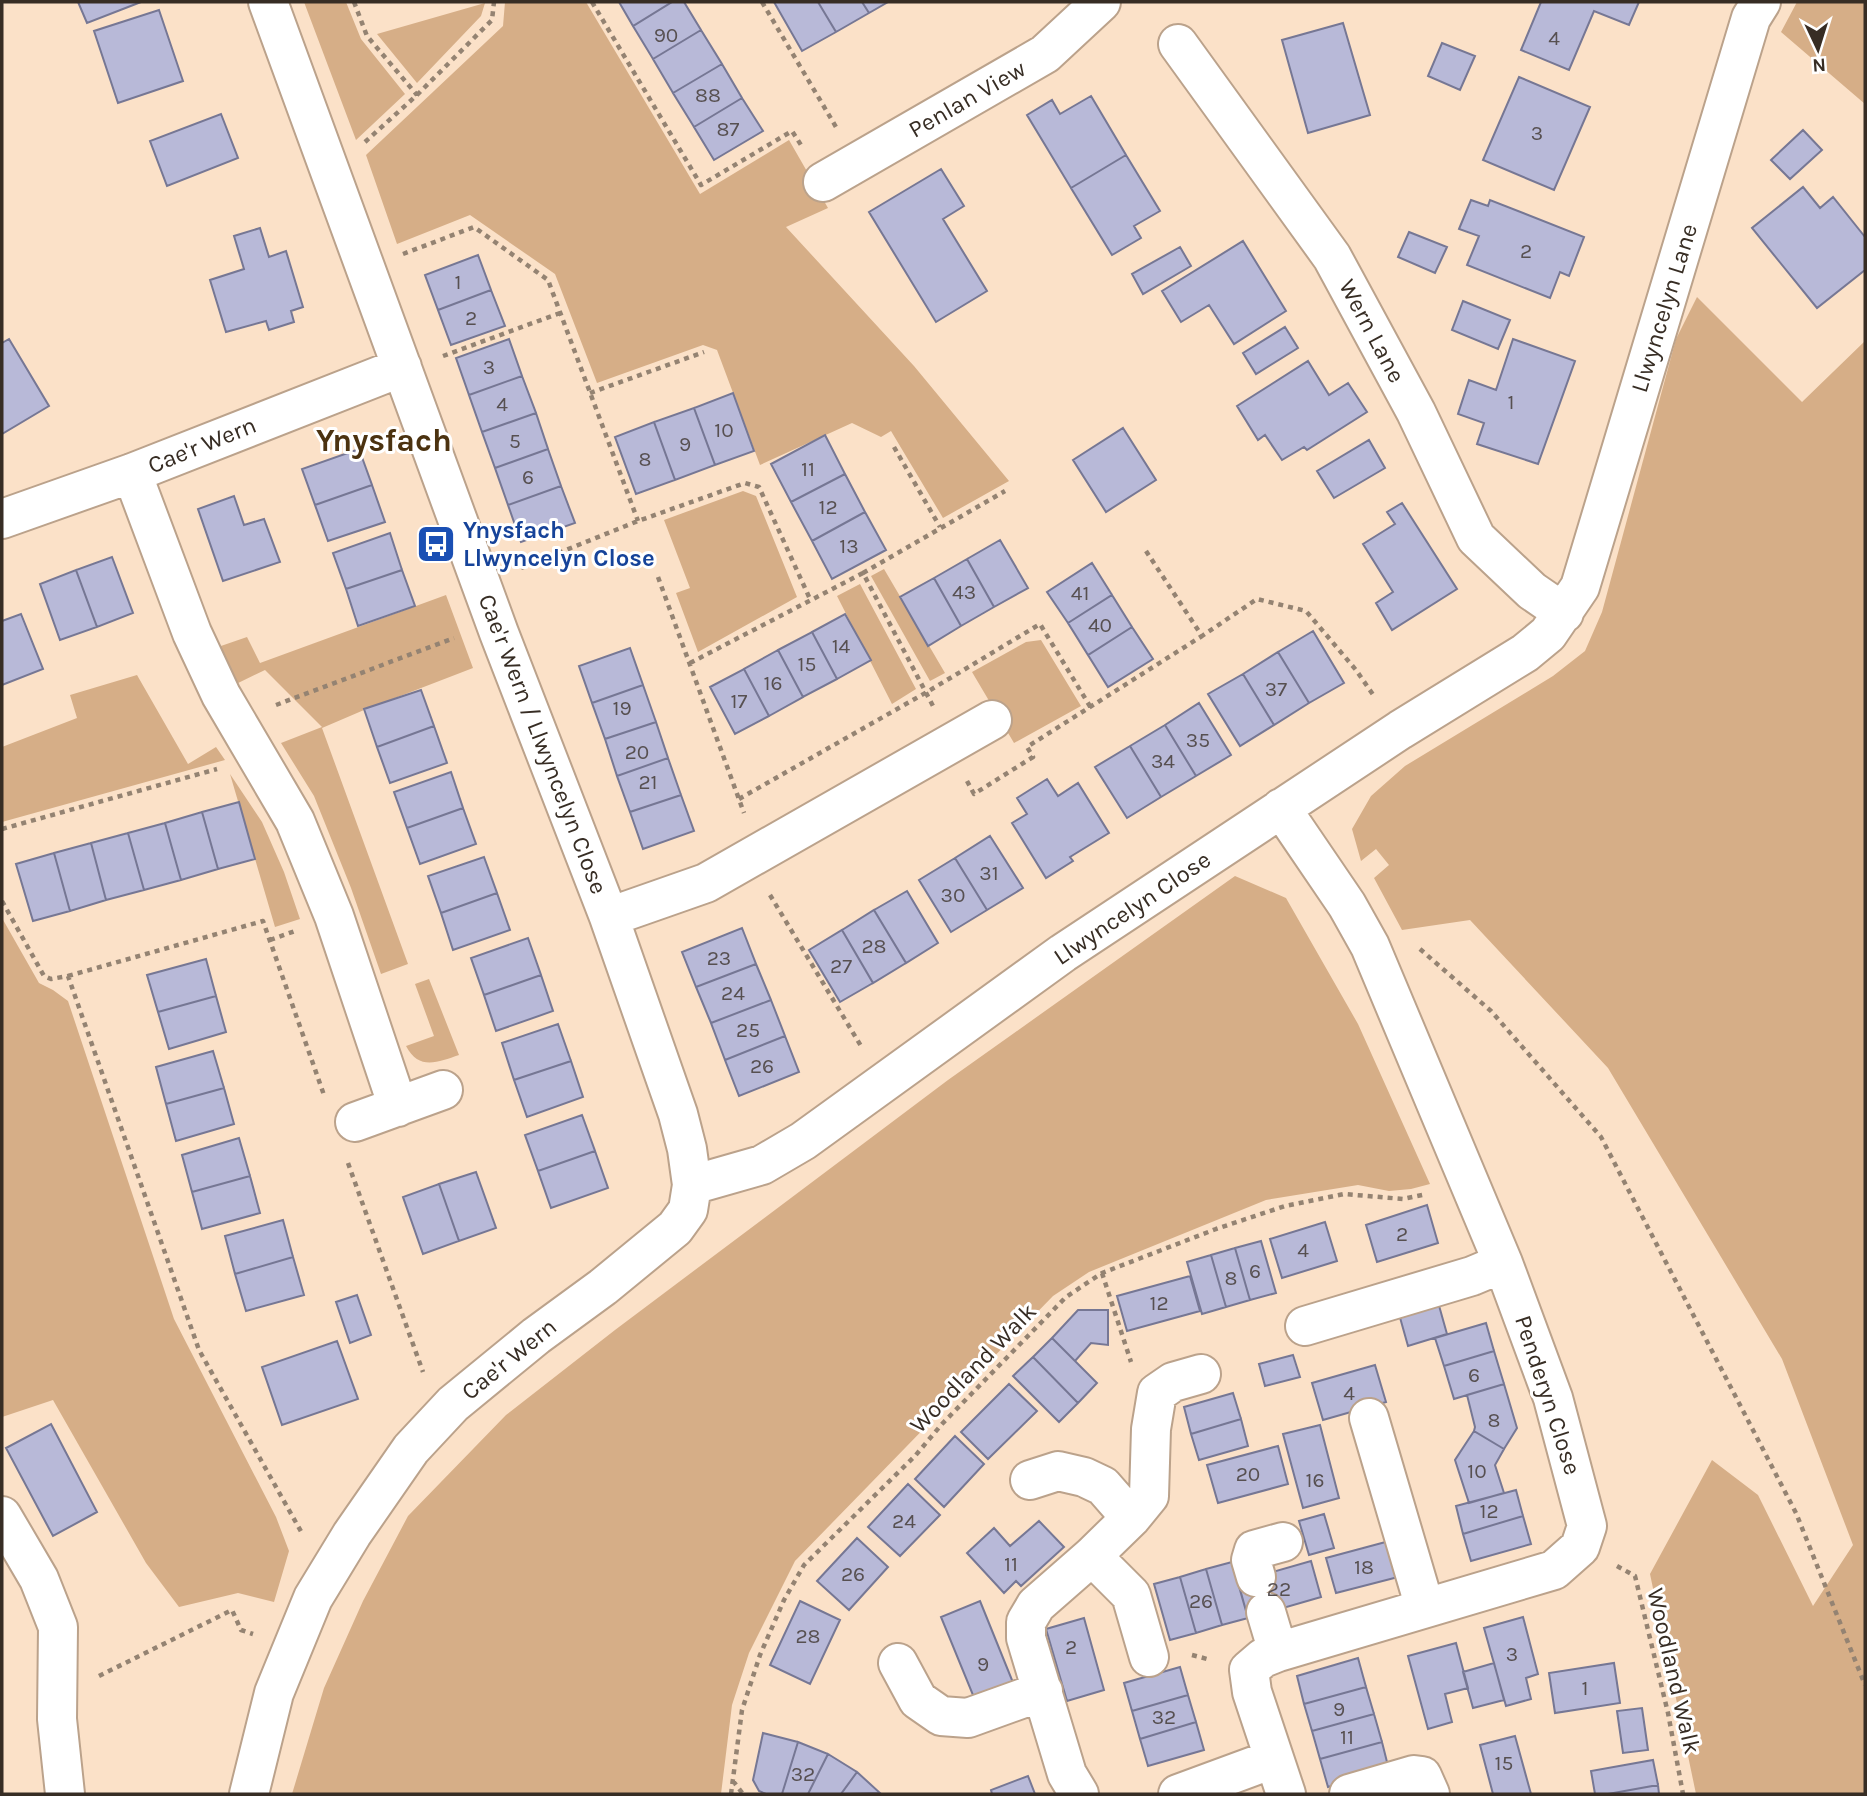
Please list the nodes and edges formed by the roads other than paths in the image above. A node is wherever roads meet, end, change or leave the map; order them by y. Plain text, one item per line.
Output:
1 (268, 2) edge
2 (1101, 2) edge
3 (1760, 2) edge
4 (1178, 44) dead end
5 (822, 181) dead end
6 (401, 367) junction
7 (132, 473) junction
8 (2, 519) edge
9 (1564, 613) junction
10 (992, 720) dead end
11 (1281, 808) junction
12 (609, 917) junction
13 (443, 1090) dead end
14 (398, 1107) junction
15 (343, 1127) road end
16 (692, 1185) junction
17 (1503, 1263) junction
18 (1305, 1326) dead end
19 (1201, 1374) dead end
20 (1369, 1418) dead end
21 (1030, 1480) dead end
22 (2, 1516) edge
23 (1131, 1518) junction
24 (1283, 1542) dead end
25 (1092, 1556) junction
26 (1425, 1608) junction
27 (1149, 1657) road end
28 (1263, 1661) junction
29 (898, 1663) dead end
30 (1043, 1691) junction
31 (1279, 1777) edge
32 (65, 1794) edge
33 (249, 1794) edge
34 (1079, 1794) edge
35 (1178, 1794) edge
36 (1349, 1794) edge
37 (1430, 1794) edge

1 - 6 street, Cae'r Wern / Llwyncelyn Close
2 - 5 street, Penlan View
3 - 9 street, Llwyncelyn Lane
4 - 9 street, Wern Lane
6 - 7 street, Cae'r Wern
6 - 12 street, Cae'r Wern / Llwyncelyn Close
7 - 8 street, Cae'r Wern
7 - 14 street
9 - 11 street, Llwyncelyn Close
10 - 12 street
11 - 16 street, Llwyncelyn Close
11 - 17 street, Penderyn Close
12 - 16 street, Cae'r Wern / Llwyncelyn Close
13 - 14 street
14 - 15 street
16 - 33 street, Cae'r Wern
17 - 18 street
17 - 26 street, Penderyn Close
19 - 23 street
20 - 26 street
21 - 23 street
22 - 32 street
23 - 25 street
24 - 28 street
25 - 27 street
25 - 30 street
26 - 28 street
28 - 31 street
29 - 30 street
30 - 34 street
31 - 35 street
36 - 37 street

